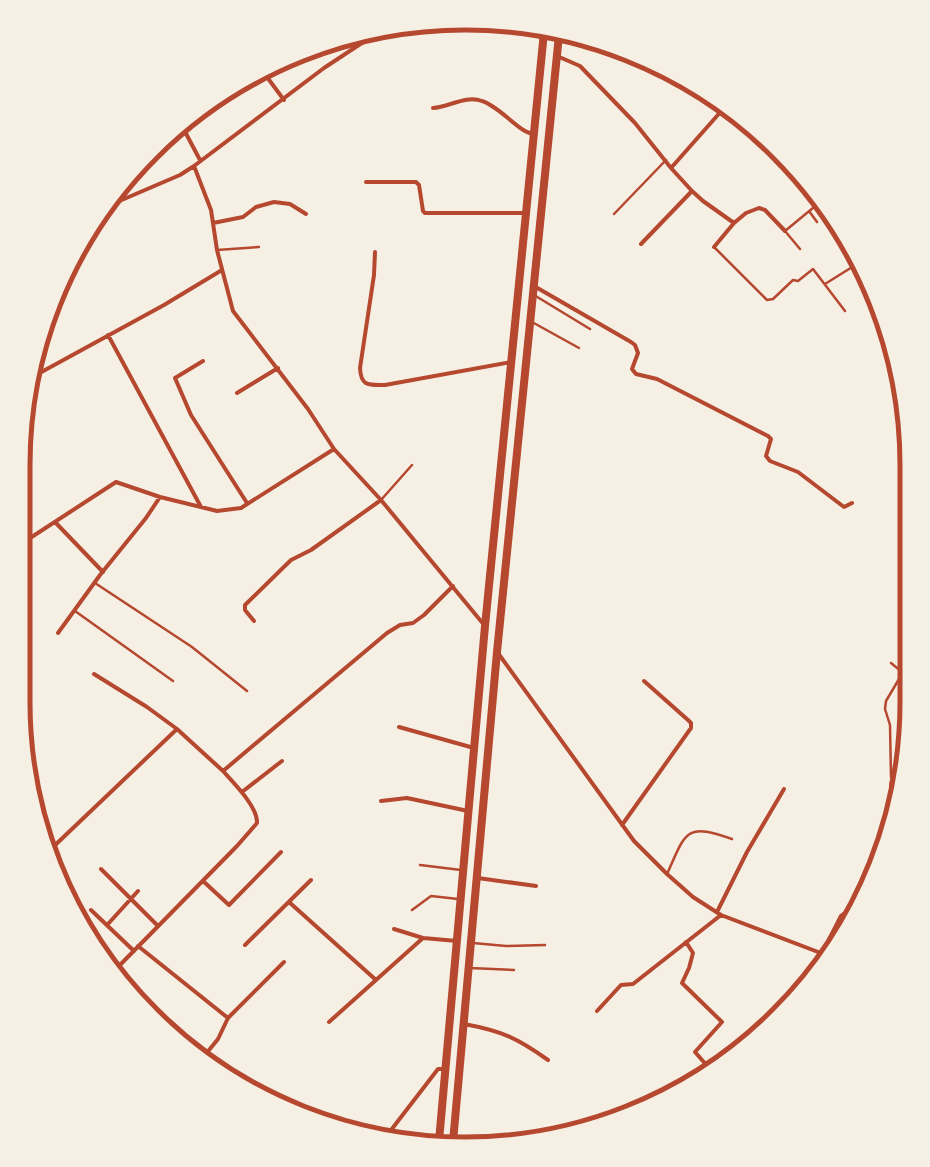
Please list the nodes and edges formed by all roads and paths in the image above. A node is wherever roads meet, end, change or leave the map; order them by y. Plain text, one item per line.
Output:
1 (544, 37) edge
2 (559, 40) edge
3 (361, 43) edge
4 (557, 56) junction
5 (268, 78) edge
6 (284, 100) junction
7 (433, 108) dead end
8 (720, 113) edge
9 (185, 132) edge
10 (534, 134) junction
11 (200, 160) junction
12 (666, 160) junction
13 (194, 166) junction
14 (671, 168) junction
15 (366, 182) dead end
16 (692, 191) junction
17 (119, 201) edge
18 (815, 206) edge
19 (809, 211) junction
20 (526, 213) junction
21 (306, 214) dead end
22 (614, 214) dead end
23 (817, 222) dead end
24 (213, 223) junction
25 (734, 223) junction
26 (786, 231) junction
27 (641, 244) dead end
28 (259, 247) dead end
29 (714, 247) joint
30 (800, 249) dead end
31 (217, 250) junction
32 (375, 252) dead end
33 (852, 267) edge
34 (222, 270) junction
35 (825, 284) junction
36 (534, 286) junction
37 (534, 295) junction
38 (845, 311) dead end
39 (531, 321) junction
40 (590, 329) dead end
41 (108, 336) junction
42 (579, 348) dead end
43 (203, 361) dead end
44 (511, 362) junction
45 (278, 368) junction
46 (40, 373) edge
47 (237, 393) dead end
48 (334, 449) junction
49 (412, 465) dead end
50 (160, 497) junction
51 (381, 500) junction
52 (247, 503) junction
53 (852, 503) dead end
54 (201, 507) junction
55 (55, 522) junction
56 (30, 538) edge
57 (103, 572) junction
58 (94, 582) junction
59 (453, 586) junction
60 (74, 610) junction
61 (254, 621) dead end
62 (485, 626) junction
63 (58, 633) dead end
64 (498, 652) junction
65 (891, 663) dead end
66 (900, 670) edge
67 (94, 674) dead end
68 (900, 677) edge
69 (173, 681) dead end
70 (644, 681) dead end
71 (247, 691) dead end
72 (399, 728) dead end
73 (177, 729) junction
74 (474, 748) junction
75 (282, 760) dead end
76 (223, 771) junction
77 (894, 772) edge
78 (891, 777) junction
79 (784, 789) dead end
80 (891, 790) edge
81 (242, 792) junction
82 (381, 801) dead end
83 (469, 811) junction
84 (622, 824) junction
85 (732, 839) dead end
86 (54, 846) edge
87 (281, 852) dead end
88 (420, 865) dead end
89 (101, 869) dead end
90 (464, 870) junction
91 (667, 874) junction
92 (478, 878) junction
93 (311, 880) dead end
94 (203, 881) junction
95 (536, 886) dead end
96 (138, 890) dead end
97 (131, 899) junction
98 (461, 899) junction
99 (289, 902) junction
100 (91, 910) dead end
101 (412, 910) dead end
102 (719, 913) junction
103 (846, 913) edge
104 (108, 924) junction
105 (158, 926) junction
106 (394, 929) dead end
107 (832, 936) edge
108 (423, 938) junction
109 (457, 941) junction
110 (472, 942) junction
111 (686, 942) junction
112 (245, 945) dead end
113 (545, 945) dead end
114 (138, 946) junction
115 (134, 951) junction
116 (821, 953) edge
117 (284, 962) dead end
118 (119, 966) edge
119 (469, 968) junction
120 (514, 970) dead end
121 (376, 980) junction
122 (597, 1011) dead end
123 (228, 1018) junction
124 (329, 1022) dead end
125 (464, 1024) junction
126 (207, 1052) edge
127 (548, 1060) dead end
128 (706, 1065) edge
129 (445, 1069) junction
130 (391, 1131) edge
131 (438, 1136) edge
132 (454, 1137) edge

1 - 10 main road
2 - 4 main road
3 - 6 street
4 - 12 street
4 - 36 main road
5 - 6 street
6 - 11 street
7 - 10 street
8 - 14 street
9 - 11 street
10 - 20 main road
11 - 13 street
12 - 14 street
12 - 22 lane
13 - 17 street
13 - 24 street
14 - 16 street
15 - 20 street
16 - 25 street
16 - 27 street
18 - 19 lane
19 - 23 lane
19 - 26 lane
20 - 44 main road
21 - 24 street
24 - 31 street
25 - 26 street
25 - 29 street
26 - 30 lane
28 - 31 lane
29 - 35 lane
31 - 34 street
32 - 44 street
33 - 35 lane
34 - 41 street
34 - 45 street
35 - 38 lane
36 - 37 main road
36 - 53 street
37 - 39 main road
37 - 40 lane
39 - 42 lane
39 - 64 main road
41 - 46 street
41 - 54 street
43 - 52 street
44 - 62 main road
45 - 47 street
45 - 48 street
48 - 51 street
48 - 52 street
49 - 51 lane
50 - 54 street
50 - 55 street
50 - 57 street
51 - 59 street
51 - 61 street
52 - 54 street
55 - 56 street
55 - 57 street
57 - 58 street
58 - 60 street
58 - 71 lane
59 - 62 street
59 - 76 street
60 - 63 street
60 - 69 lane
62 - 74 main road
64 - 84 street
64 - 92 main road
65 - 66 lane
67 - 73 street
68 - 78 lane
70 - 84 street
72 - 74 street
73 - 76 street
73 - 86 street
74 - 83 main road
75 - 81 street
76 - 81 street
77 - 78 lane
78 - 80 lane
79 - 102 street
81 - 94 street
82 - 83 street
83 - 90 main road
84 - 91 street
85 - 91 lane
87 - 94 street
88 - 90 lane
89 - 97 street
90 - 98 main road
91 - 102 street
92 - 95 street
92 - 110 main road
93 - 99 street
94 - 105 street
96 - 97 street
97 - 104 street
97 - 105 street
98 - 101 lane
98 - 109 main road
99 - 112 street
99 - 121 street
100 - 104 street
102 - 111 street
102 - 116 street
103 - 107 street
104 - 115 street
105 - 114 street
106 - 108 street
108 - 109 street
108 - 121 street
109 - 129 main road
110 - 113 lane
110 - 119 main road
111 - 122 street
111 - 128 street
114 - 115 street
114 - 123 street
115 - 118 street
117 - 123 street
119 - 120 lane
119 - 125 main road
121 - 124 street
123 - 126 street
125 - 127 street
125 - 132 main road
129 - 130 street
129 - 131 main road

